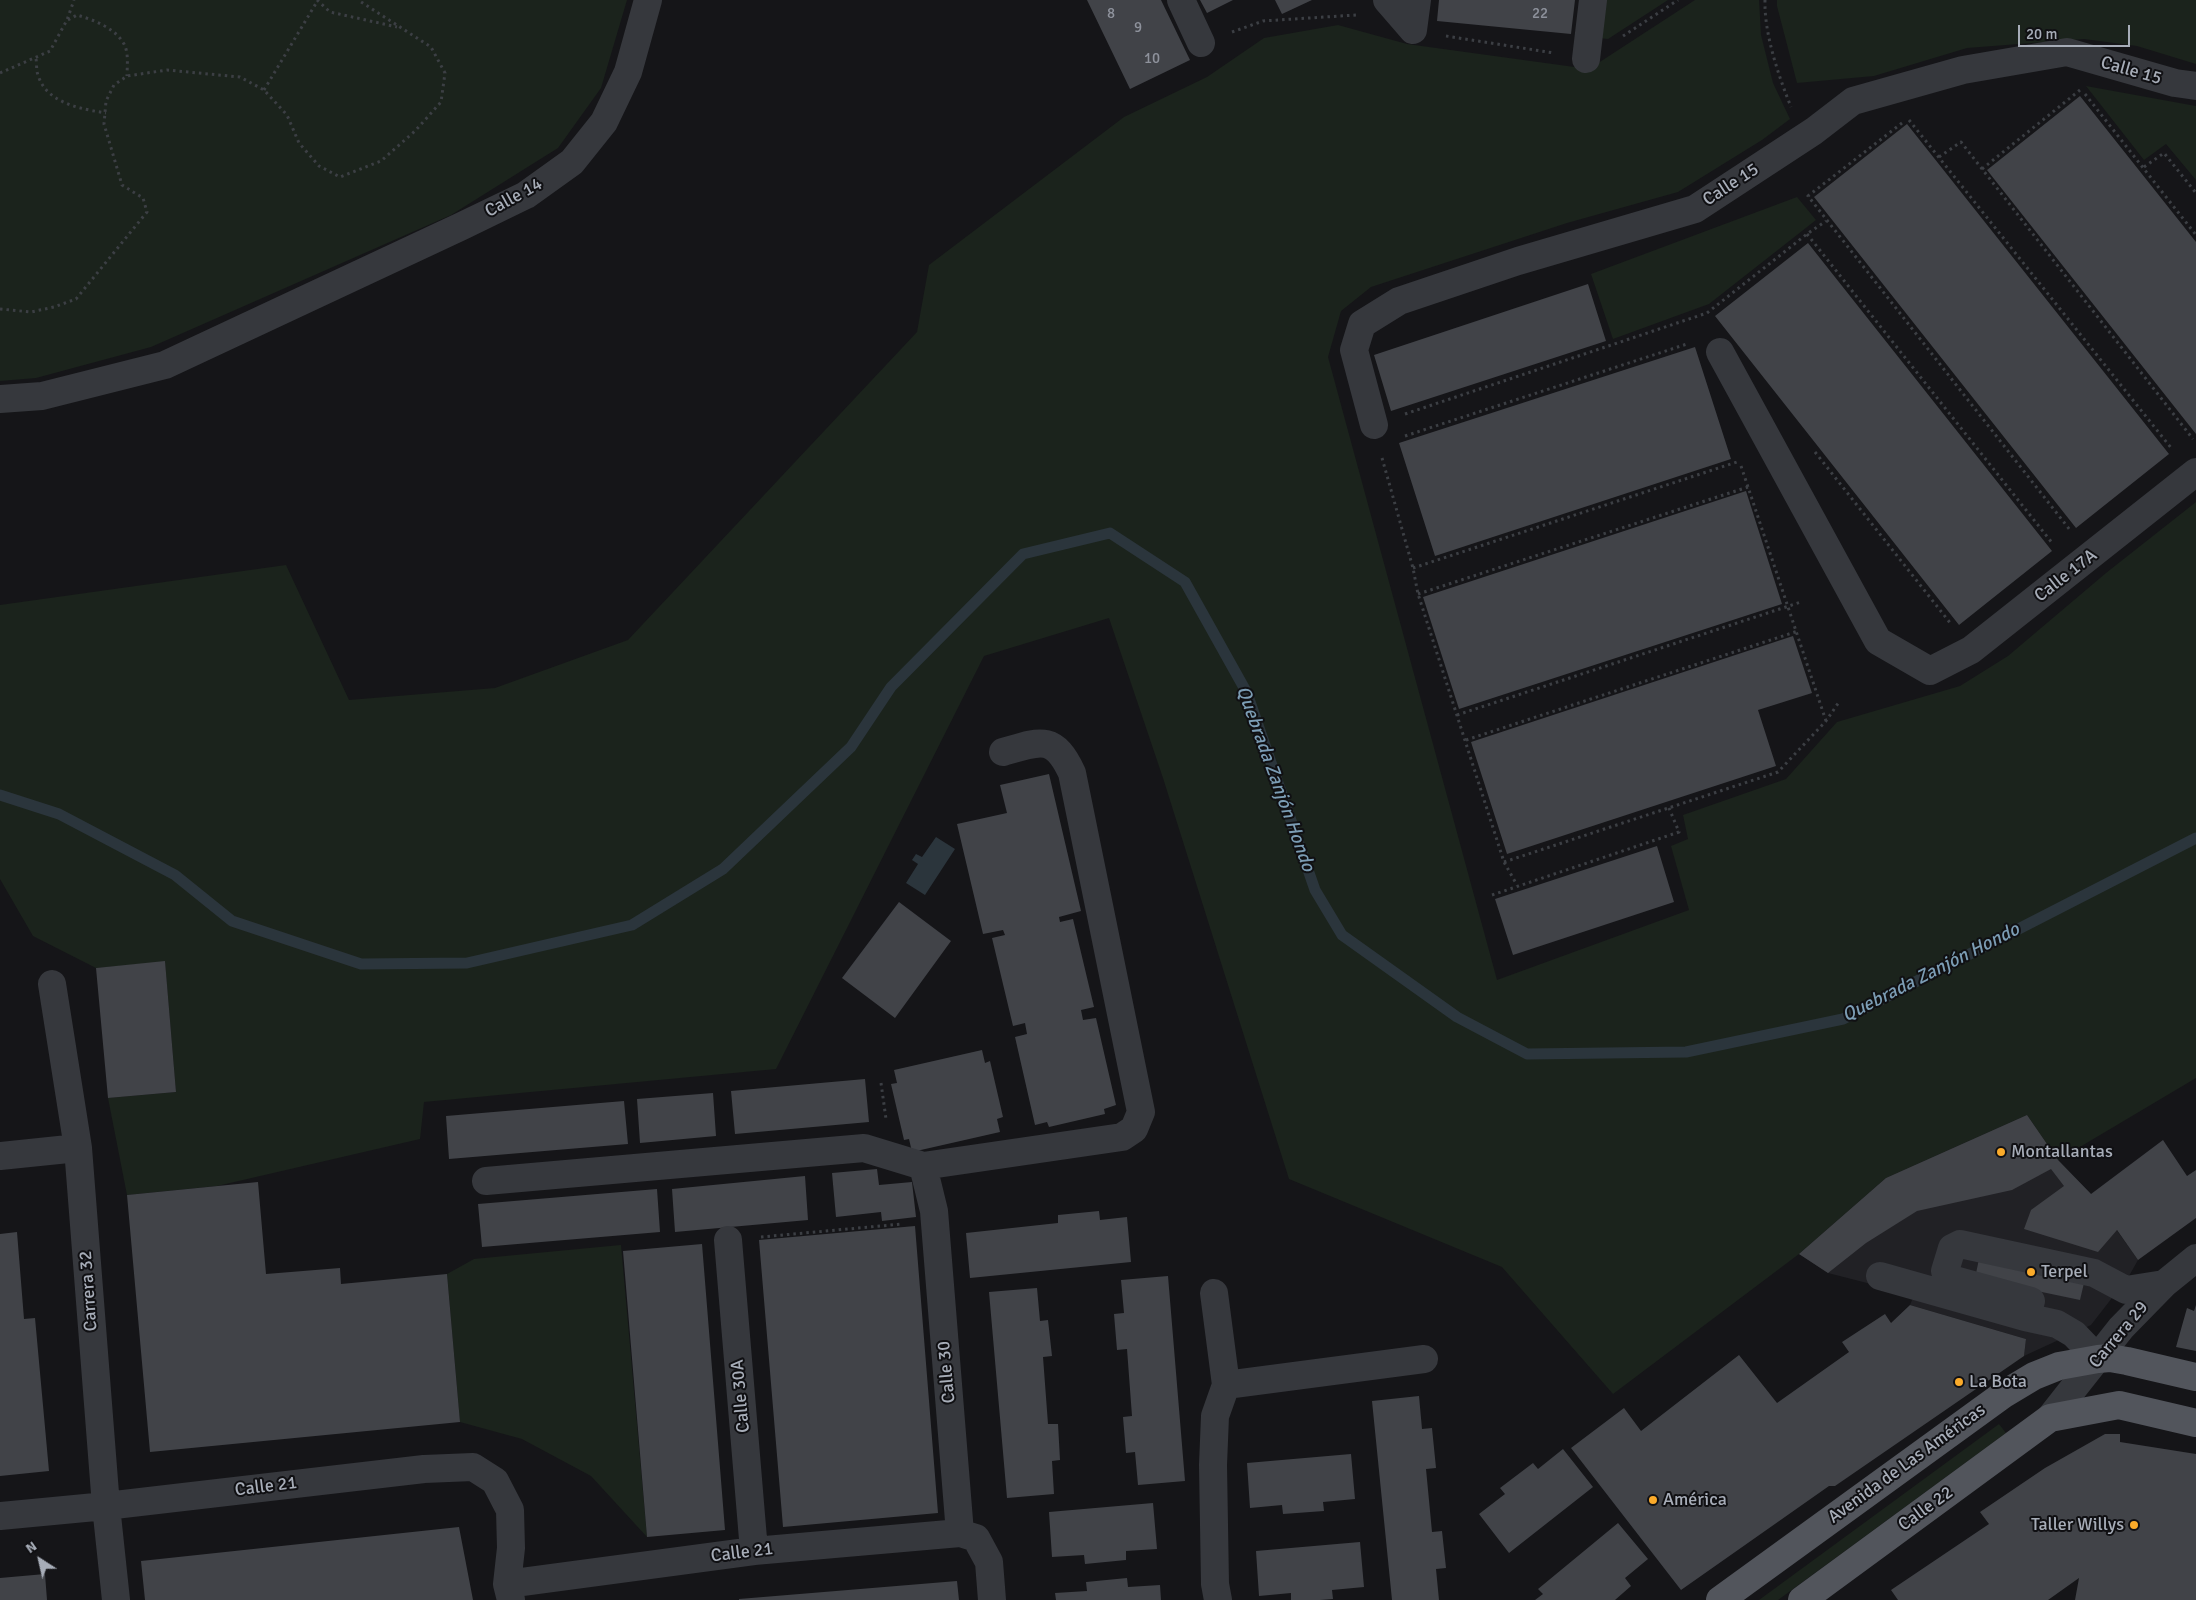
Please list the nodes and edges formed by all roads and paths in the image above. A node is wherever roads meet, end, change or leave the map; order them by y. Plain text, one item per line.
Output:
1 (74, 0) edge
2 (317, 0) edge
3 (358, 0) edge
4 (648, 0) edge
5 (1181, 0) edge
6 (1387, 0) edge
7 (1417, 0) edge
8 (1593, 0) edge
9 (1765, 0) edge
10 (67, 20) junction
11 (402, 28) junction
12 (1201, 43) dead end
13 (36, 59) junction
14 (1586, 59) dead end
15 (0, 74) edge
16 (127, 76) junction
17 (2196, 86) edge
18 (264, 90) junction
19 (106, 113) junction
20 (1814, 131) junction
21 (1939, 157) junction
22 (2144, 167) junction
23 (1982, 169) junction
24 (2196, 193) edge
25 (1826, 221) junction
26 (1806, 234) junction
27 (2196, 235) edge
28 (0, 309) edge
29 (1691, 343) dead end
30 (1720, 352) dead end
31 (0, 399) edge
32 (1376, 435) junction
33 (2196, 444) edge
34 (1812, 447) dead end
35 (2194, 473) edge
36 (1748, 487) junction
37 (2082, 563) junction
38 (1413, 568) junction
39 (1418, 594) junction
40 (1800, 602) dead end
41 (1788, 607) junction
42 (1798, 631) junction
43 (1972, 650) junction
44 (1839, 702) dead end
45 (1457, 715) junction
46 (1826, 721) junction
47 (1466, 740) junction
48 (1003, 752) dead end
49 (1669, 808) junction
50 (1504, 862) junction
51 (1517, 885) junction
52 (1492, 895) dead end
53 (52, 984) dead end
54 (78, 1148) junction
55 (0, 1156) edge
56 (923, 1166) junction
57 (486, 1181) dead end
58 (934, 1216) junction
59 (728, 1240) joint
60 (2196, 1258) edge
61 (1880, 1276) dead end
62 (2164, 1284) junction
63 (1214, 1293) dead end
64 (2026, 1317) junction
65 (1424, 1359) dead end
66 (2098, 1359) junction
67 (2196, 1377) edge
68 (1226, 1386) junction
69 (2050, 1418) junction
70 (2196, 1423) edge
71 (106, 1506) junction
72 (0, 1516) edge
73 (968, 1536) junction
74 (754, 1551) junction
75 (509, 1592) edge
76 (116, 1600) edge
77 (992, 1600) edge
78 (1218, 1600) edge
79 (1720, 1600) edge
80 (1802, 1600) edge

1 - 10 path
2 - 11 path
2 - 18 path
3 - 11 path
4 - 31 street, Calle 14
5 - 12 street
6 - 7 street
8 - 14 street
9 - 20 path
10 - 13 path
10 - 16 path
11 - 18 path
13 - 15 path
13 - 19 path
16 - 18 path
16 - 19 path
17 - 20 street, Calle 15
19 - 28 path
20 - 32 street, Calle 15
21 - 23 path
21 - 25 path
21 - 35 path
22 - 23 path
22 - 24 path
22 - 27 path
23 - 33 path
25 - 26 path
25 - 37 path
26 - 32 path
26 - 37 path
29 - 32 path
30 - 43 street, Calle 17A
32 - 38 path
34 - 43 path
35 - 37 street, Calle 17A
36 - 38 path
36 - 39 path
36 - 41 path
37 - 43 street, Calle 17A
38 - 39 path
39 - 45 path
40 - 41 path
41 - 42 path
41 - 45 path
42 - 46 path
42 - 47 path
44 - 46 path
45 - 47 path
46 - 49 path
47 - 50 path
48 - 56 street
49 - 50 path
49 - 51 path
50 - 51 path
51 - 52 path
53 - 54 street, Carrera 32
54 - 55 street
54 - 71 street, Carrera 32
56 - 57 street
56 - 58 street, Calle 30
58 - 59 path
58 - 73 street, Calle 30
59 - 74 street, Calle 30A
60 - 62 street, Carrera 29
61 - 64 street
62 - 64 street
62 - 66 street, Carrera 29
63 - 68 street
64 - 66 street
65 - 68 street
66 - 67 main road, Avenida de Las Américas
66 - 69 street, Carrera 29
66 - 79 main road, Avenida de Las Américas
68 - 78 street
69 - 70 main road
69 - 80 main road, Calle 22
71 - 72 street, Calle 21
71 - 75 street, Calle 21
71 - 76 street, Carrera 32
73 - 74 street, Calle 21
73 - 77 street, Calle 30
74 - 75 street, Calle 21

